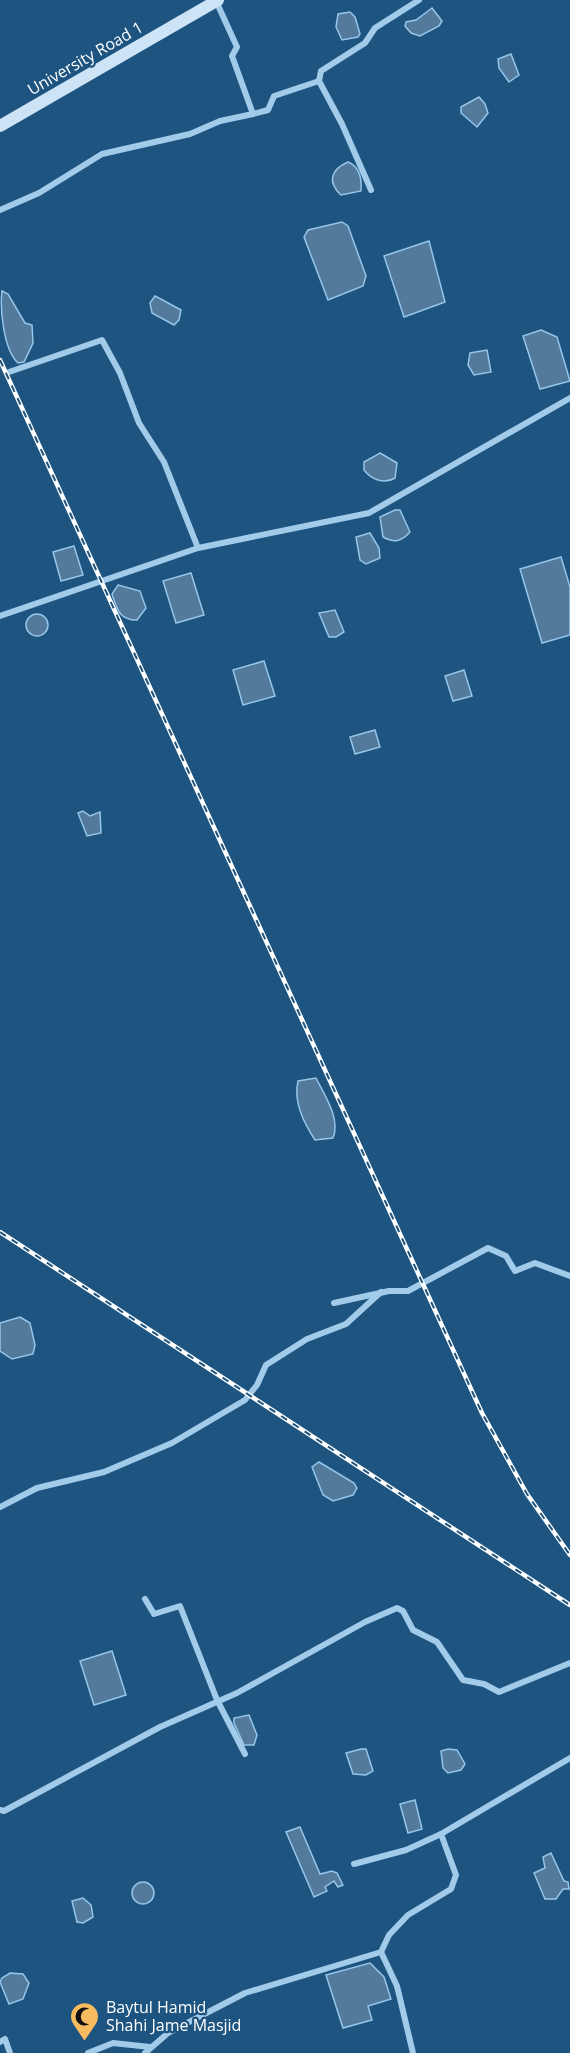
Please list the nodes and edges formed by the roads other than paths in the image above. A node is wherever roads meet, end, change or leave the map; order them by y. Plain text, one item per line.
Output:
1 (418, 0) edge
2 (217, 1) edge
3 (319, 81) junction
4 (253, 114) junction
5 (0, 126) edge
6 (371, 190) dead end
7 (0, 210) edge
8 (9, 372) dead end
9 (570, 398) edge
10 (198, 548) junction
11 (0, 616) edge
12 (570, 1276) edge
13 (381, 1292) junction
14 (334, 1303) dead end
15 (0, 1507) edge
16 (145, 1599) dead end
17 (570, 1663) edge
18 (217, 1700) junction
19 (245, 1754) dead end
20 (570, 1758) edge
21 (0, 1810) edge
22 (441, 1834) junction
23 (354, 1864) dead end
24 (381, 1952) junction
25 (0, 2042) edge
26 (150, 2047) junction
27 (10, 2053) edge
28 (88, 2053) edge
29 (145, 2053) edge
30 (413, 2053) edge

1 - 3 street
2 - 4 street
2 - 5 main road, University Road 1
3 - 4 street
3 - 6 street
4 - 7 street
8 - 10 street
9 - 10 street
10 - 11 street
12 - 13 street
13 - 14 street
13 - 15 street
16 - 18 street
17 - 18 street
18 - 19 street
18 - 21 street
20 - 22 street
22 - 23 street
22 - 24 street
24 - 26 street
24 - 30 street
25 - 27 street
26 - 28 street
26 - 29 street

